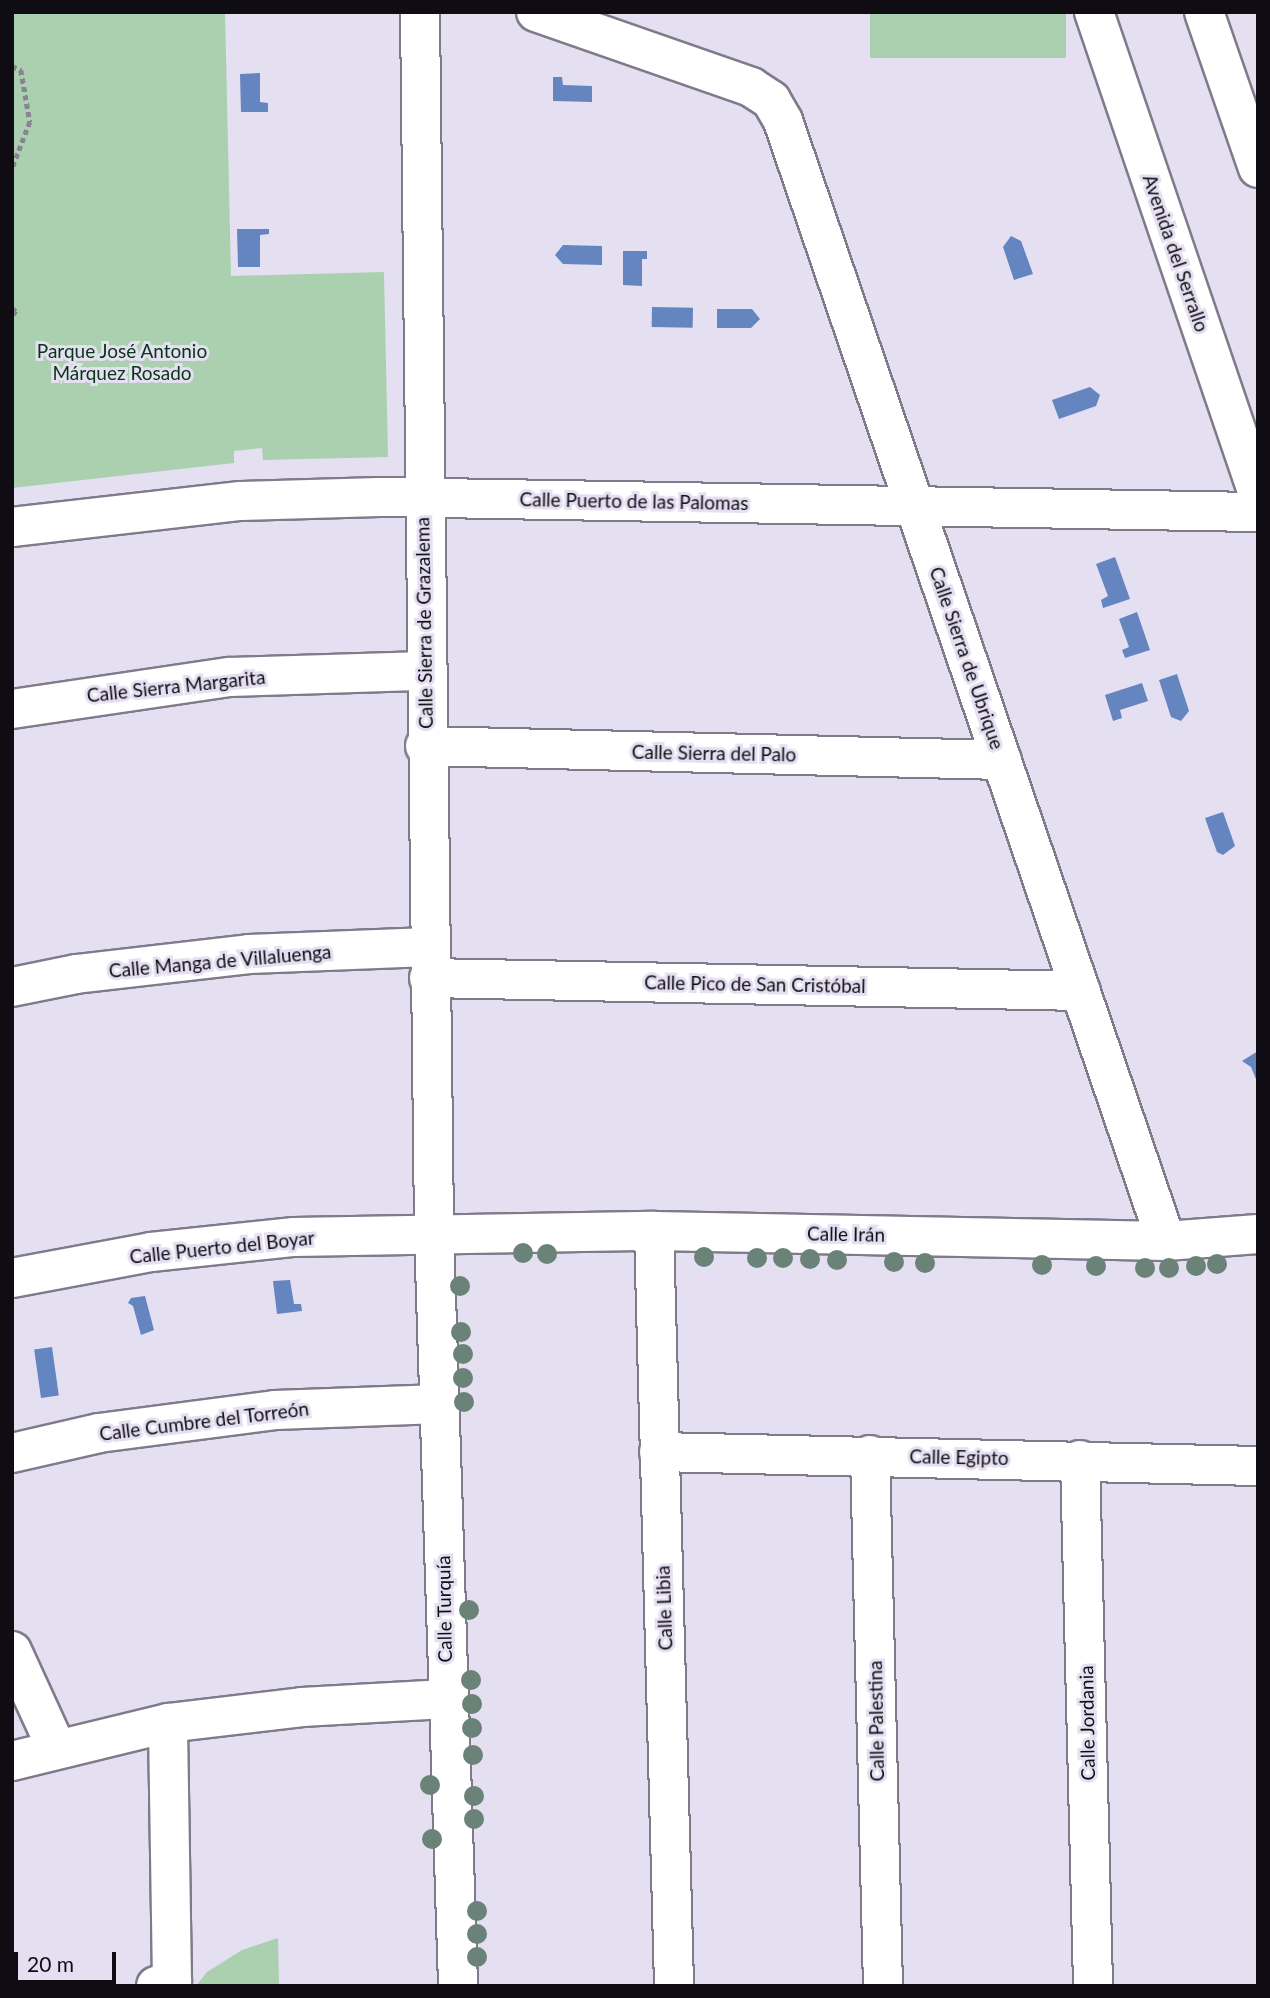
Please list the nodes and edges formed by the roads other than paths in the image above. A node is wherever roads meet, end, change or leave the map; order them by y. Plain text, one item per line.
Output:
1 (420, 12) edge
2 (536, 12) edge
3 (1094, 12) edge
4 (1204, 12) edge
5 (618, 26) edge
6 (1258, 168) edge
7 (1258, 494) edge
8 (422, 497) junction
9 (915, 506) junction
10 (1258, 512) edge
11 (12, 527) edge
12 (425, 671) junction
13 (12, 709) edge
14 (425, 746) junction
15 (1002, 760) junction
16 (429, 962) junction
17 (12, 987) edge
18 (1081, 990) junction
19 (654, 1231) junction
20 (434, 1233) junction
21 (1258, 1234) edge
22 (1166, 1241) junction
23 (12, 1278) edge
24 (440, 1404) junction
25 (659, 1452) junction
26 (12, 1453) edge
27 (870, 1455) junction
28 (1080, 1460) junction
29 (1258, 1466) edge
30 (12, 1651) edge
31 (446, 1699) junction
32 (168, 1723) junction
33 (55, 1747) junction
34 (12, 1761) edge
35 (156, 1986) edge
36 (457, 1986) edge
37 (674, 1986) edge
38 (883, 1986) edge
39 (1094, 1986) edge

1 - 8 street, Calle Sierra de Grazalema
2 - 5 street
3 - 7 street, Avenida del Serrallo
4 - 6 street
5 - 9 street, Calle Sierra de Ubrique
8 - 9 street, Calle Puerto de las Palomas
8 - 11 street, Calle Puerto de las Palomas
8 - 12 street, Calle Sierra de Grazalema
9 - 10 street, Calle Puerto de las Palomas
9 - 15 street, Calle Sierra de Ubrique
12 - 13 street, Calle Sierra Margarita
12 - 14 street, Calle Sierra de Grazalema
14 - 15 street, Calle Sierra del Palo
14 - 16 street, Calle Sierra de Grazalema
15 - 18 street, Calle Sierra de Ubrique
16 - 17 street, Calle Manga de Villaluenga
16 - 18 street, Calle Pico de San Cristóbal
16 - 20 street, Calle Sierra de Grazalema
18 - 22 street, Calle Sierra de Ubrique
19 - 20 street, Calle Irán
19 - 22 street, Calle Irán
19 - 25 street, Calle Libia
20 - 23 street, Calle Puerto del Boyar
20 - 24 street, Calle Turquía
21 - 22 street, Calle Irán
24 - 26 street, Calle Cumbre del Torreón
24 - 31 street, Calle Turquía
25 - 27 street, Calle Egipto
25 - 37 street, Calle Libia
27 - 28 street, Calle Egipto
27 - 38 street, Calle Palestina
28 - 29 street, Calle Egipto
28 - 39 street, Calle Jordania
30 - 33 street
31 - 32 street
31 - 36 street, Calle Turquía
32 - 33 street
32 - 35 street
33 - 34 street

